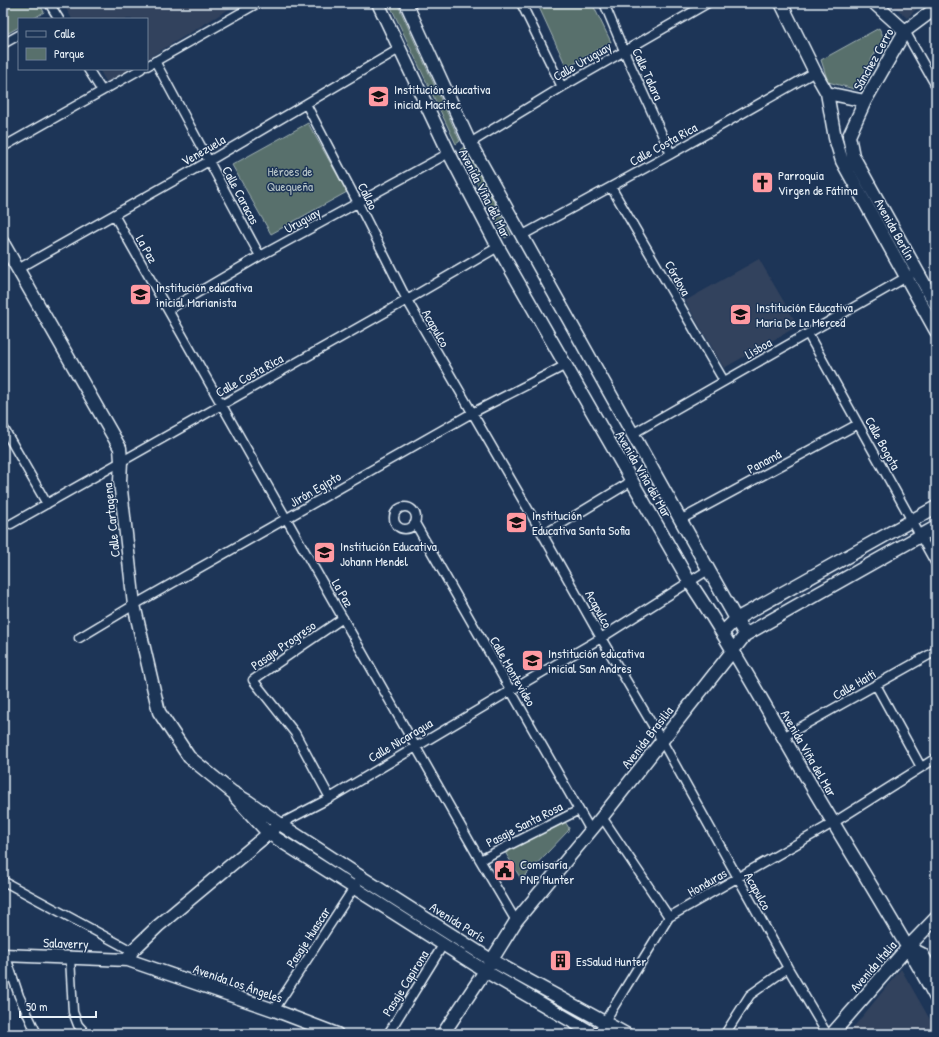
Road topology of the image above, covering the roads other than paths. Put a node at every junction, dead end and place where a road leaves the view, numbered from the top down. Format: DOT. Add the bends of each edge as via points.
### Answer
graph roads {
  1 [pos="49,3"];
  2 [pos="258,3"];
  3 [pos="378,3"];
  4 [pos="406,3"];
  5 [pos="522,3"];
  6 [pos="604,3"];
  7 [pos="708,3"];
  8 [pos="781,3"];
  9 [pos="874,3"];
  10 [pos="936,8"];
  11 [pos="57,17"];
  12 [pos="905,31"];
  13 [pos="18,36"];
  14 [pos="3,44"];
  15 [pos="399,49"];
  16 [pos="624,51"];
  17 [pos="155,61"];
  18 [pos="148,65"];
  19 [pos="89,70"];
  20 [pos="139,70"];
  21 [pos="815,72"];
  22 [pos="562,86"];
  23 [pos="936,86"];
  24 [pos="102,91"];
  25 [pos="827,93"];
  26 [pos="865,101"];
  27 [pos="306,104"];
  28 [pos="849,136"];
  29 [pos="835,138"];
  30 [pos="470,143"];
  31 [pos="3,147"];
  32 [pos="449,153"];
  33 [pos="671,154"];
  34 [pos="209,161"];
  35 [pos="611,187"];
  36 [pos="358,203"];
  37 [pos="114,215"];
  38 [pos="521,236"];
  39 [pos="3,243"];
  40 [pos="498,247"];
  41 [pos="260,256"];
  42 [pos="18,269"];
  43 [pos="917,271"];
  44 [pos="906,278"];
  45 [pos="406,300"];
  46 [pos="936,305"];
  47 [pos="168,310"];
  48 [pos="936,331"];
  49 [pos="808,334"];
  50 [pos="566,365"];
  51 [pos="724,381"];
  52 [pos="222,404"];
  53 [pos="472,413"];
  54 [pos="858,424"];
  55 [pos="3,427"];
  56 [pos="632,434"];
  57 [pos="121,461"];
  58 [pos="632,481"];
  59 [pos="47,504"];
  60 [pos="936,507"];
  61 [pos="287,519"];
  62 [pos="680,520"];
  63 [pos="912,520"];
  64 [pos="415,523"];
  65 [pos="11,524"];
  66 [pos="936,527"];
  67 [pos="543,535"];
  68 [pos="920,536"];
  69 [pos="936,564"];
  70 [pos="708,570"];
  71 [pos="689,581"];
  72 [pos="134,605"];
  73 [pos="343,618"];
  74 [pos="736,620"];
  75 [pos="722,633"];
  76 [pos="745,635"];
  77 [pos="79,638"];
  78 [pos="601,638"];
  79 [pos="732,651"];
  80 [pos="936,651"];
  81 [pos="876,685"];
  82 [pos="510,691"];
  83 [pos="783,738"];
  84 [pos="662,741"];
  85 [pos="416,747"];
  86 [pos="936,758"];
  87 [pos="921,767"];
  88 [pos="232,792"];
  89 [pos="330,798"];
  90 [pos="579,810"];
  91 [pos="602,817"];
  92 [pos="833,823"];
  93 [pos="280,824"];
  94 [pos="591,831"];
  95 [pos="268,833"];
  96 [pos="480,860"];
  97 [pos="361,877"];
  98 [pos="737,878"];
  99 [pos="3,881"];
  100 [pos="354,888"];
  101 [pos="669,917"];
  102 [pos="936,918"];
  103 [pos="516,921"];
  104 [pos="443,945"];
  105 [pos="908,948"];
  106 [pos="4,954"];
  107 [pos="130,955"];
  108 [pos="70,957"];
  109 [pos="491,960"];
  110 [pos="788,968"];
  111 [pos="485,971"];
  112 [pos="936,978"];
  113 [pos="936,998"];
  114 [pos="274,1010"];
  115 [pos="604,1022"];
  116 [pos="446,1032"];
  117 [pos="37,1034"];
  118 [pos="86,1034"];
  119 [pos="337,1034"];
  120 [pos="388,1034"];
  121 [pos="594,1034"];
  122 [pos="598,1034"];
  123 [pos="626,1034"];
  124 [pos="725,1034"];
  125 [pos="827,1034"];
  126 [pos="832,1034"];
  1 -- 11 [label="street"];
  2 -- 17 [label="street"];
  3 -- 15 [label="street, Avenida Viña del Mar"];
  4 -- 30 [label="street, Avenida Viña del Mar"];
  5 -- 22 [label="street"];
  6 -- 16 [label="street, Calle Talara"];
  7 -- 16 [label="street, Calle Uruguay"];
  8 -- 21 [label="street, Avenida Berlín"];
  9 -- 12 [label="street"];
  10 -- 12 [label="street, Sánchez Cerro"];
  12 -- 23 [label="street"];
  12 -- 26 [label="street, Sánchez Cerro"];
  13 -- 14 [label="street"];
  15 -- 27 [label="street, Venezuela"];
  15 -- 32 [label="street, Avenida Viña del Mar"];
  16 -- 22 [label="street, Calle Uruguay"];
  16 -- 33 [label="street, Calle Talara"];
  17 -- 18 [label="street"];
  17 -- 34 [label="street, Calle Caracas"];
  19 -- 24 [label="street"];
  20 -- 24 [label="street"];
  21 -- 25 [label="street, Avenida Berlín"];
  21 -- 33 [label="street, Calle Costa Rica"];
  22 -- 30 [label="street, Calle Uruguay"];
  24 -- 31 [label="street"];
  25 -- 26 [label="street"];
  25 -- 29 [label="street, Avenida Berlín"];
  26 -- 28 [label="street, Sánchez Cerro"];
  27 -- 34 [label="street, Venezuela"];
  27 -- 36 [label="street, Callao"];
  28 -- 29 [label="street"];
  28 -- 43 [label="street, Avenida Berlín" via="853,156"];
  29 -- 44 [label="street, Avenida Berlín" via="842,161"];
  30 -- 38 [label="street, Avenida Viña del Mar"];
  32 -- 36 [label="street, Uruguay"];
  32 -- 40 [label="street, Avenida Viña del Mar"];
  33 -- 35 [label="street, Calle Costa Rica"];
  34 -- 37 [label="street, Venezuela"];
  34 -- 41 [label="street, Calle Caracas"];
  35 -- 38 [label="street, Calle Costa Rica"];
  35 -- 51 [label="street, Córdova"];
  36 -- 41 [label="street, Uruguay"];
  36 -- 45 [label="street, Callao"];
  37 -- 42 [label="street, Venezuela"];
  37 -- 47 [label="street, La Paz"];
  38 -- 56 [label="street, Avenida Viña del Mar"];
  39 -- 42 [label="street, Calle Cartagena"];
  40 -- 45 [label="street, Calle Costa Rica"];
  40 -- 50 [label="street, Avenida Viña del Mar"];
  41 -- 47 [label="street, Uruguay"];
  42 -- 57 [label="street, Calle Cartagena" via="120,448"];
  43 -- 44 [label="street, Lisboa"];
  43 -- 46 [label="street, Avenida Berlín"];
  44 -- 48 [label="street, Avenida Berlín"];
  44 -- 49 [label="street, Lisboa"];
  45 -- 52 [label="street, Calle Costa Rica"];
  45 -- 53 [label="street, Acapulco"];
  47 -- 52 [label="street, La Paz"];
  49 -- 51 [label="street, Lisboa"];
  49 -- 54 [label="street, Calle Bogota"];
  50 -- 53 [label="street, Jirón Egipto"];
  50 -- 58 [label="street, Avenida Viña del Mar"];
  51 -- 56 [label="street, Lisboa"];
  52 -- 57 [label="street, Calle Costa Rica"];
  52 -- 61 [label="street, La Paz"];
  53 -- 61 [label="street, Jirón Egipto"];
  53 -- 67 [label="street, Acapulco"];
  54 -- 62 [label="street, Panamá"];
  54 -- 63 [label="street, Calle Bogota"];
  55 -- 59 [label="street"];
  56 -- 62 [label="street, Avenida Viña del Mar"];
  57 -- 59 [label="street, Calle Costa Rica"];
  57 -- 72 [label="street, Calle Cartagena" via="120,481"];
  58 -- 67 [label="street"];
  58 -- 71 [label="street, Avenida Viña del Mar"];
  59 -- 65 [label="street, Calle Costa Rica"];
  60 -- 63 [label="street"];
  61 -- 72 [label="street, Jirón Egipto"];
  61 -- 73 [label="street, La Paz"];
  62 -- 70 [label="street, Avenida Viña del Mar"];
  63 -- 68 [label="street, Calle Bogota"];
  63 -- 74 [label="street"];
  64 -- 82 [label="street, Calle Montevideo"];
  66 -- 68 [label="street, Avenida Brasilia"];
  67 -- 78 [label="street, Acapulco"];
  68 -- 69 [label="street, Calle Bogota"];
  68 -- 76 [label="street, Avenida Brasilia"];
  70 -- 71 [label="street, Calle Nicaragua"];
  70 -- 74 [label="street, Avenida Viña del Mar"];
  71 -- 75 [label="street, Avenida Viña del Mar"];
  71 -- 78 [label="street, Calle Nicaragua"];
  72 -- 77 [label="street, Jirón Egipto"];
  72 -- 88 [label="street, Calle Cartagena" via="159,712 189,757"];
  73 -- 85 [label="street, La Paz"];
  73 -- 89 [label="street, Pasaje Progreso" via="253,680 295,733"];
  74 -- 75 [label="street"];
  74 -- 76 [label="street, Avenida Viña del Mar"];
  75 -- 79 [label="street, Avenida Viña del Mar"];
  76 -- 79 [label="street, Avenida Brasilia"];
  78 -- 82 [label="street, Calle Nicaragua"];
  78 -- 84 [label="street, Acapulco"];
  79 -- 83 [label="street, Avenida Viña del Mar"];
  79 -- 84 [label="street, Avenida Brasilia"];
  80 -- 81 [label="street, Calle Haiti"];
  81 -- 83 [label="street, Calle Haiti"];
  81 -- 87 [label="street"];
  82 -- 85 [label="street, Calle Nicaragua"];
  82 -- 90 [label="street, Calle Montevideo"];
  83 -- 92 [label="street, Avenida Viña del Mar"];
  84 -- 91 [label="street, Avenida Brasilia"];
  84 -- 98 [label="street, Acapulco"];
  85 -- 89 [label="street, Calle Nicaragua"];
  85 -- 96 [label="street, La Paz"];
  86 -- 87 [label="street, Honduras"];
  87 -- 92 [label="street, Honduras"];
  88 -- 93 [label="street, Calle Cartagena"];
  88 -- 95 [label="street, Calle Cartagena"];
  89 -- 93 [label="street, Calle Nicaragua"];
  90 -- 94 [label="street, Calle Montevideo"];
  90 -- 96 [label="street, Pasaje Santa Rosa"];
  91 -- 94 [label="street, Avenida Brasilia"];
  91 -- 101 [label="street"];
  92 -- 98 [label="street, Honduras"];
  92 -- 105 [label="street, Avenida Viña del Mar"];
  93 -- 95 [label="street, Calle Nicaragua"];
  93 -- 97 [label="street, Avenida París"];
  94 -- 103 [label="street, Avenida Brasilia"];
  95 -- 100 [label="street, Avenida París"];
  95 -- 107 [label="street, Calle Nicaragua" via="158,926"];
  96 -- 103 [label="street, La Paz"];
  97 -- 100 [label="street, Pasaje Huascar"];
  97 -- 109 [label="street, Avenida París"];
  98 -- 101 [label="street, Honduras"];
  98 -- 110 [label="street, Acapulco"];
  99 -- 107 [label="street, Avenida Los Ángeles"];
  100 -- 104 [label="street, Avenida París"];
  100 -- 114 [label="street, Pasaje Huascar"];
  101 -- 115 [label="street, Honduras"];
  102 -- 105 [label="street, Avenida Italia"];
  103 -- 109 [label="street, Avenida Brasilia"];
  104 -- 111 [label="street, Avenida París"];
  104 -- 120 [label="street, Pasaje Capirona"];
  105 -- 112 [label="street, Avenida Viña del Mar" via="922,954"];
  105 -- 113 [label="street, Avenida Viña del Mar"];
  105 -- 126 [label="street, Avenida Italia"];
  106 -- 108 [label="street, Salaverry"];
  106 -- 117 [label="street" via="19,996"];
  107 -- 108 [label="street, Salaverry"];
  107 -- 114 [label="street, Avenida Los Ángeles"];
  108 -- 118 [label="street" via="73,1012 78,1025"];
  109 -- 111 [label="street, Avenida Brasilia"];
  109 -- 115 [label="street, Avenida París"];
  110 -- 124 [label="street" via="750,995"];
  110 -- 125 [label="street, Acapulco"];
  111 -- 116 [label="street, Avenida Brasilia"];
  111 -- 121 [label="street, Avenida París"];
  114 -- 119 [label="street, Avenida Los Ángeles"];
  115 -- 122 [label="street, Honduras"];
  115 -- 123 [label="street, Avenida París"];
}
